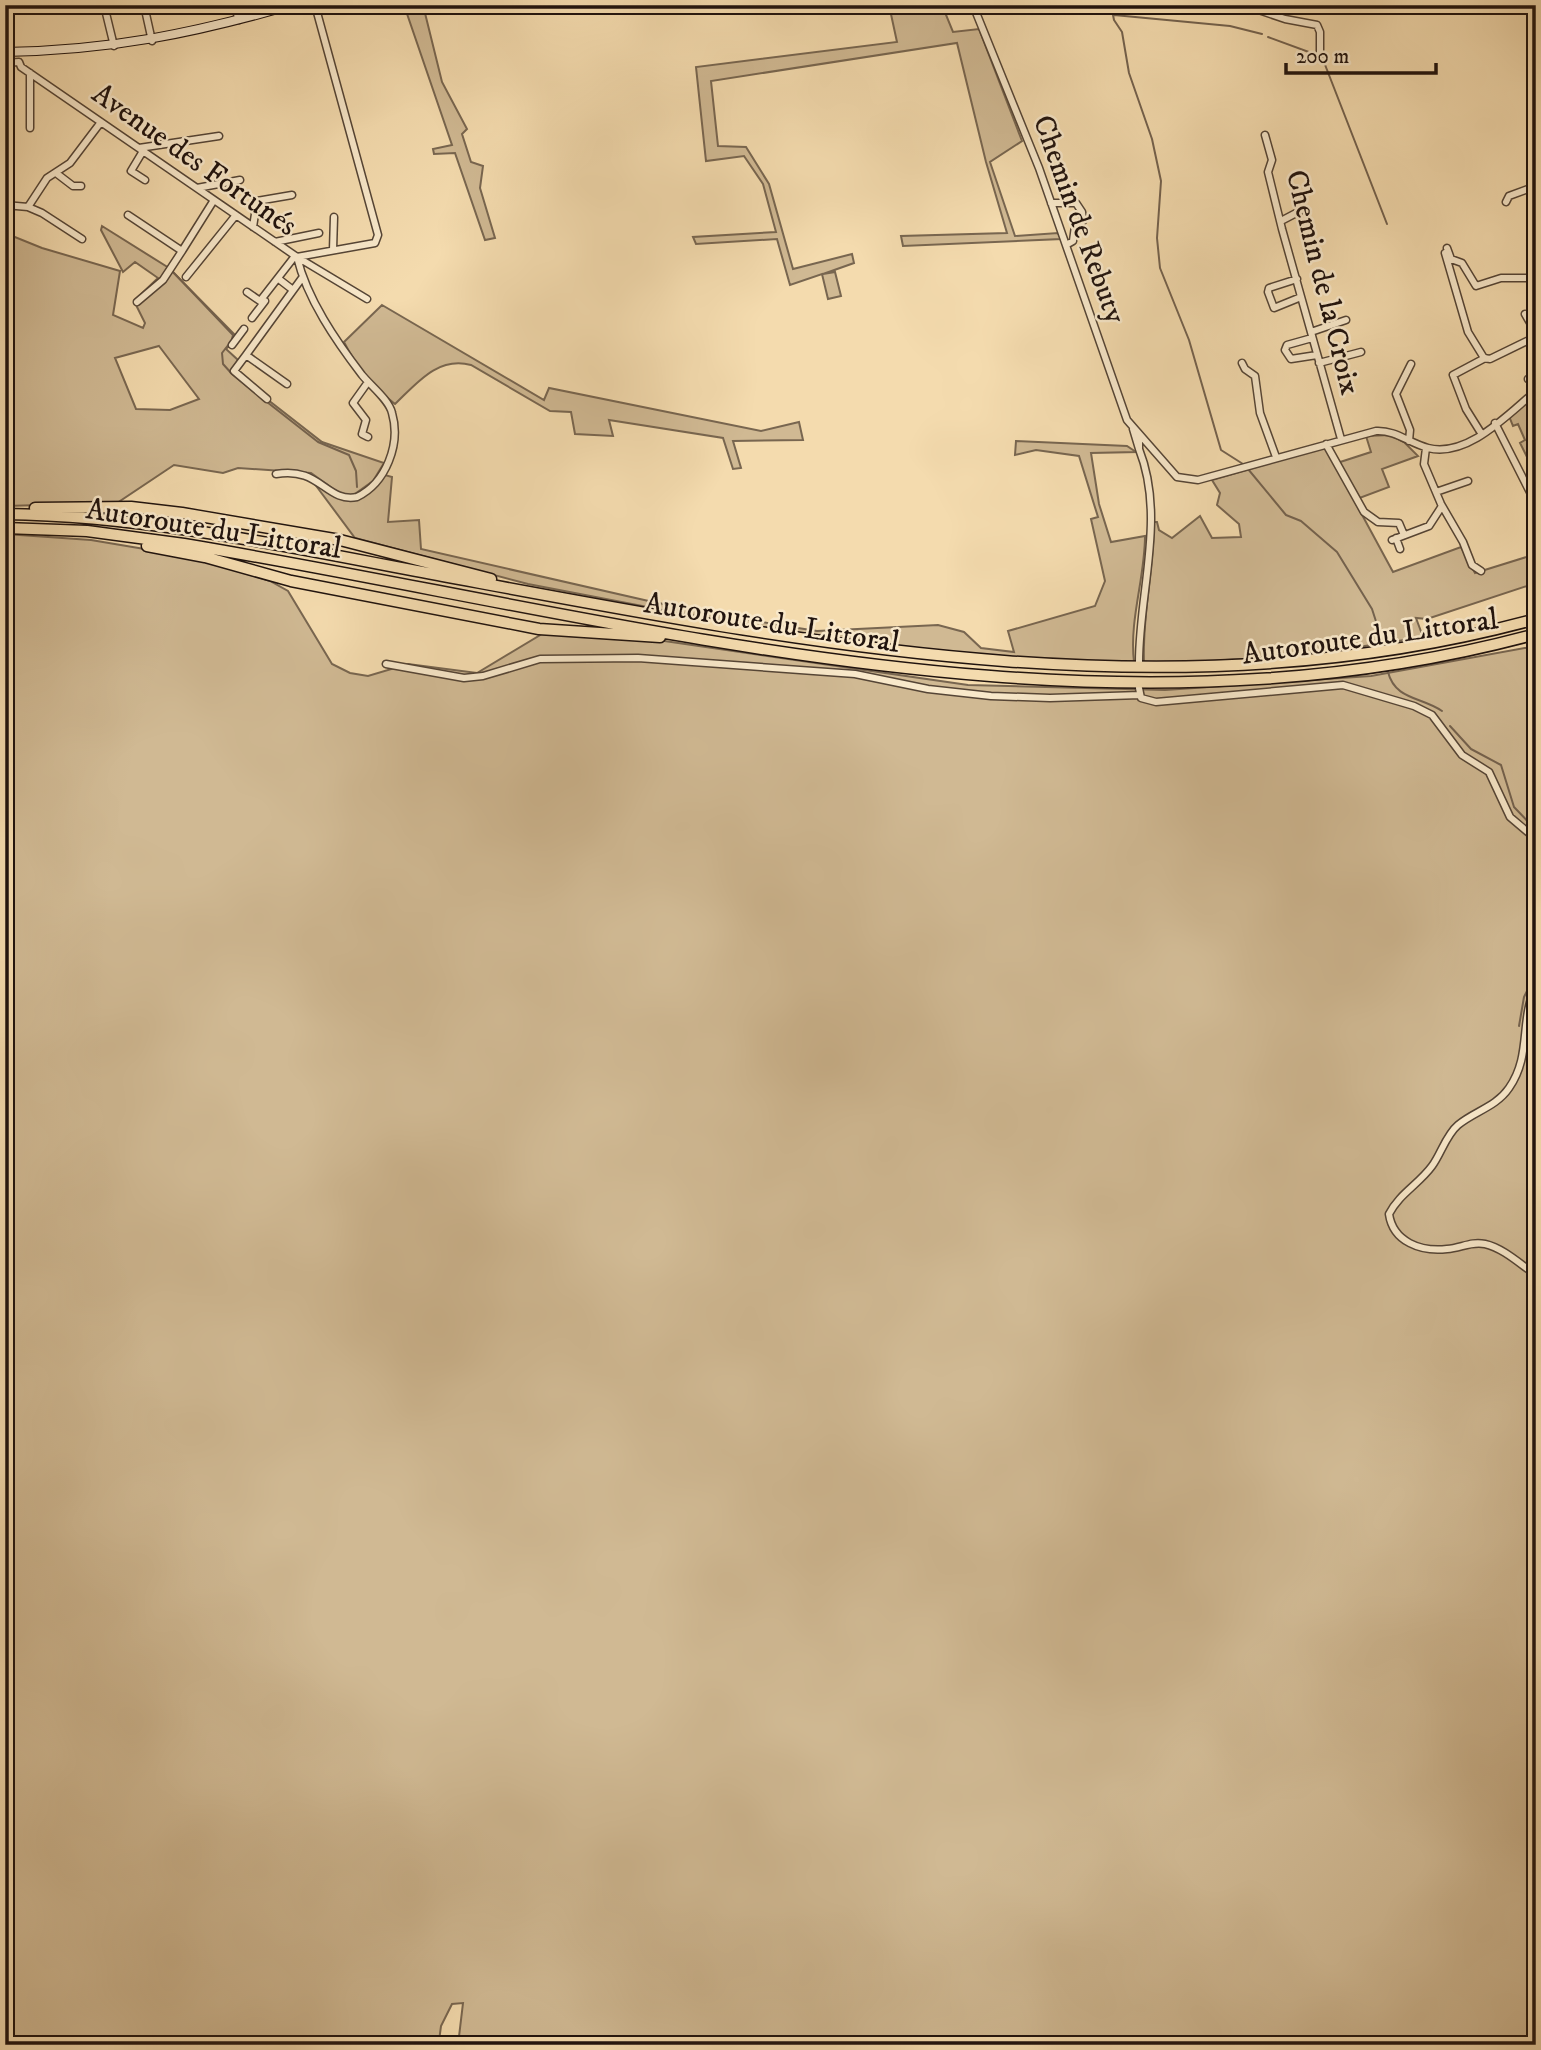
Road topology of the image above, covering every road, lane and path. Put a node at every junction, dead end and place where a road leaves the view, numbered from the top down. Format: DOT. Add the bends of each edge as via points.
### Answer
graph roads {
  1 [pos="104,5"];
  2 [pos="144,5"];
  3 [pos="234,5"];
  4 [pos="291,5"];
  5 [pos="314,5"];
  6 [pos="974,5"];
  7 [pos="1244,5"];
  8 [pos="239,20"];
  9 [pos="152,41"];
  10 [pos="114,46"];
  11 [pos="5,52"];
  12 [pos="1320,55"];
  13 [pos="5,63"];
  14 [pos="30,73"];
  15 [pos="101,122"];
  16 [pos="30,128"];
  17 [pos="1265,135"];
  18 [pos="219,136"];
  19 [pos="141,150"];
  20 [pos="56,173"];
  21 [pos="145,180"];
  22 [pos="240,180"];
  23 [pos="81,186"];
  24 [pos="1536,186"];
  25 [pos="197,188"];
  26 [pos="292,195"];
  27 [pos="1297,197"];
  28 [pos="214,200"];
  29 [pos="1506,202"];
  30 [pos="1051,203"];
  31 [pos="7,206"];
  32 [pos="28,207"];
  33 [pos="128,215"];
  34 [pos="236,215"];
  35 [pos="334,217"];
  36 [pos="1281,221"];
  37 [pos="253,227"];
  38 [pos="5,232"];
  39 [pos="319,233"];
  40 [pos="82,239"];
  41 [pos="275,242"];
  42 [pos="1066,245"];
  43 [pos="333,250"];
  44 [pos="182,251"];
  45 [pos="296,256"];
  46 [pos="285,273"];
  47 [pos="186,278"];
  48 [pos="302,278"];
  49 [pos="1536,278"];
  50 [pos="1297,279"];
  51 [pos="280,280"];
  52 [pos="274,289"];
  53 [pos="293,290"];
  54 [pos="247,292"];
  55 [pos="1301,297"];
  56 [pos="367,299"];
  57 [pos="264,301"];
  58 [pos="137,302"];
  59 [pos="258,309"];
  60 [pos="1525,314"];
  61 [pos="252,318"];
  62 [pos="272,319"];
  63 [pos="1346,320"];
  64 [pos="244,329"];
  65 [pos="1311,335"];
  66 [pos="238,337"];
  67 [pos="1536,338"];
  68 [pos="232,345"];
  69 [pos="251,347"];
  70 [pos="1360,352"];
  71 [pos="246,355"];
  72 [pos="1317,355"];
  73 [pos="1485,358"];
  74 [pos="1242,363"];
  75 [pos="1319,363"];
  76 [pos="1411,364"];
  77 [pos="368,382"];
  78 [pos="288,384"];
  79 [pos="1536,391"];
  80 [pos="267,398"];
  81 [pos="1495,423"];
  82 [pos="1133,429"];
  83 [pos="1481,433"];
  84 [pos="1139,435"];
  85 [pos="368,437"];
  86 [pos="1341,439"];
  87 [pos="1409,440"];
  88 [pos="1326,444"];
  89 [pos="1426,447"];
  90 [pos="1139,449"];
  91 [pos="1276,457"];
  92 [pos="276,474"];
  93 [pos="1468,481"];
  94 [pos="1436,492"];
  95 [pos="1536,504"];
  96 [pos="1441,506"];
  97 [pos="5,512"];
  98 [pos="5,528"];
  99 [pos="37,528"];
  100 [pos="1397,538"];
  101 [pos="1400,549"];
  102 [pos="1480,571"];
  103 [pos="654,615"];
  104 [pos="1536,619"];
  105 [pos="1536,634"];
  106 [pos="818,657"];
  107 [pos="1139,662"];
  108 [pos="386,664"];
  109 [pos="1536,839"];
  110 [pos="1536,986"];
  111 [pos="1536,1275"];
  1 -- 10 [label="street"];
  2 -- 9 [label="street"];
  3 -- 8 [label="street"];
  4 -- 8 [label="main road"];
  5 -- 43 [label="street, Avenue des Fortunés" via="378,236 375,243"];
  6 -- 30 [label="street, Chemin de Rebuty"];
  7 -- 12 [label="street" via="1317,25"];
  8 -- 9 [label="main road"];
  9 -- 10 [label="main road"];
  10 -- 11 [label="main road"];
  13 -- 14 [label="street, Avenue des Fortunés" via="19,62"];
  14 -- 15 [label="street, Avenue des Fortunés"];
  14 -- 16 [label="street"];
  15 -- 19 [label="street, Avenue des Fortunés"];
  15 -- 20 [label="street" via="70,163"];
  17 -- 36 [label="street, Chemin de la Croix" via="1272,160 1268,172"];
  18 -- 19 [label="street"];
  19 -- 21 [label="street" via="131,171"];
  19 -- 25 [label="street, Avenue des Fortunés"];
  20 -- 23 [label="street" via="73,186"];
  20 -- 32 [label="street" via="47,178"];
  22 -- 25 [label="street"];
  24 -- 29 [label="street" via="1509,196"];
  25 -- 28 [label="street, Avenue des Fortunés"];
  26 -- 37 [label="street" via="257,201"];
  27 -- 36 [label="street" via="1300,211"];
  28 -- 34 [label="street, Avenue des Fortunés"];
  28 -- 44 [label="street"];
  30 -- 42 [label="street, Chemin de Rebuty"];
  30 -- 42 [label="street" via="1076,203 1082,212 1083,221 1075,226 1073,241"];
  31 -- 32 [label="street"];
  31 -- 38 [label="street"];
  32 -- 40 [label="street"];
  33 -- 44 [label="street"];
  34 -- 37 [label="street, Avenue des Fortunés"];
  34 -- 47 [label="street"];
  35 -- 43 [label="street"];
  36 -- 50 [label="street, Chemin de la Croix"];
  37 -- 41 [label="street, Avenue des Fortunés"];
  39 -- 41 [label="street"];
  41 -- 45 [label="street, Avenue des Fortunés"];
  42 -- 82 [label="street, Chemin de Rebuty"];
  43 -- 45 [label="street, Avenue des Fortunés"];
  44 -- 58 [label="street" via="163,280"];
  45 -- 48 [label="street"];
  45 -- 54 [label="street" via="260,301"];
  45 -- 56 [label="street"];
  46 -- 51 [label="street"];
  48 -- 53 [label="street"];
  48 -- 77 [label="street"];
  49 -- 73 [label="street" via="1501,278 1479,287 1446,250 1468,332"];
  50 -- 55 [label="street, Chemin de la Croix"];
  50 -- 55 [label="street" via="1268,292 1274,308"];
  51 -- 52 [label="street"];
  51 -- 53 [label="street"];
  53 -- 62 [label="street"];
  55 -- 65 [label="street, Chemin de la Croix"];
  57 -- 59 [label="street"];
  59 -- 61 [label="street"];
  59 -- 62 [label="street"];
  60 -- 67 [label="street"];
  62 -- 69 [label="street"];
  63 -- 65 [label="street"];
  64 -- 66 [label="street"];
  65 -- 72 [label="street, Chemin de la Croix"];
  65 -- 72 [label="street" via="1285,350 1292,360"];
  66 -- 68 [label="street"];
  66 -- 69 [label="street"];
  67 -- 73 [label="street"];
  69 -- 71 [label="street"];
  70 -- 75 [label="street"];
  71 -- 78 [label="street"];
  71 -- 80 [label="street" via="234,371"];
  72 -- 75 [label="street, Chemin de la Croix"];
  73 -- 83 [label="street" via="1453,377"];
  74 -- 91 [label="street" via="1255,376"];
  75 -- 86 [label="street, Chemin de la Croix"];
  76 -- 87 [label="street" via="1396,394 1410,430"];
  77 -- 85 [label="street" via="353,402 366,421 362,434"];
  77 -- 92 [label="street" via="392,410 394,432 389,461 373,486 361,496 348,498 312,476"];
  79 -- 81 [label="street"];
  81 -- 83 [label="street"];
  81 -- 95 [label="street"];
  82 -- 84 [label="street"];
  82 -- 90 [label="street, Chemin de Rebuty"];
  83 -- 89 [label="street" via="1452,448"];
  84 -- 90 [label="street, Chemin de Rebuty"];
  84 -- 91 [label="street" via="1172,473 1186,480"];
  86 -- 87 [label="street" via="1381,430"];
  86 -- 88 [label="street"];
  87 -- 89 [label="street"];
  88 -- 91 [label="street"];
  88 -- 100 [label="street" via="1364,512 1378,522 1399,523"];
  89 -- 94 [label="street" via="1424,464"];
  90 -- 107 [label="street, Chemin de Rebuty" via="1151,535"];
  93 -- 94 [label="street"];
  94 -- 96 [label="street"];
  96 -- 100 [label="street" via="1430,525"];
  96 -- 102 [label="street" via="1472,565"];
  97 -- 103 [label="highway, Autoroute du Littoral" via="185,529"];
  97 -- 103 [label="highway" via="117,507 182,513 340,540"];
  98 -- 99 [label="highway, Autoroute du Littoral"];
  99 -- 106 [label="highway, Autoroute du Littoral" via="224,551"];
  99 -- 106 [label="highway" via="183,552 291,581 539,629 637,634"];
  100 -- 101 [label="street"];
  103 -- 104 [label="highway, Autoroute du Littoral" via="891,652 1137,668 1231,667 1335,657 1423,644"];
  105 -- 106 [label="highway, Autoroute du Littoral" via="1377,666 1233,681 1042,679"];
  108 -- 109 [label="street" via="473,678 540,659 626,657 855,674 991,696 1051,698 1140,692 1156,702 1353,687 1424,710 1462,755 1489,772 1506,811"];
  110 -- 111 [label="street" via="1525,1011 1522,1062 1508,1090 1456,1126 1430,1168 1390,1214 1396,1234 1405,1242 1432,1249 1488,1245"];
}
